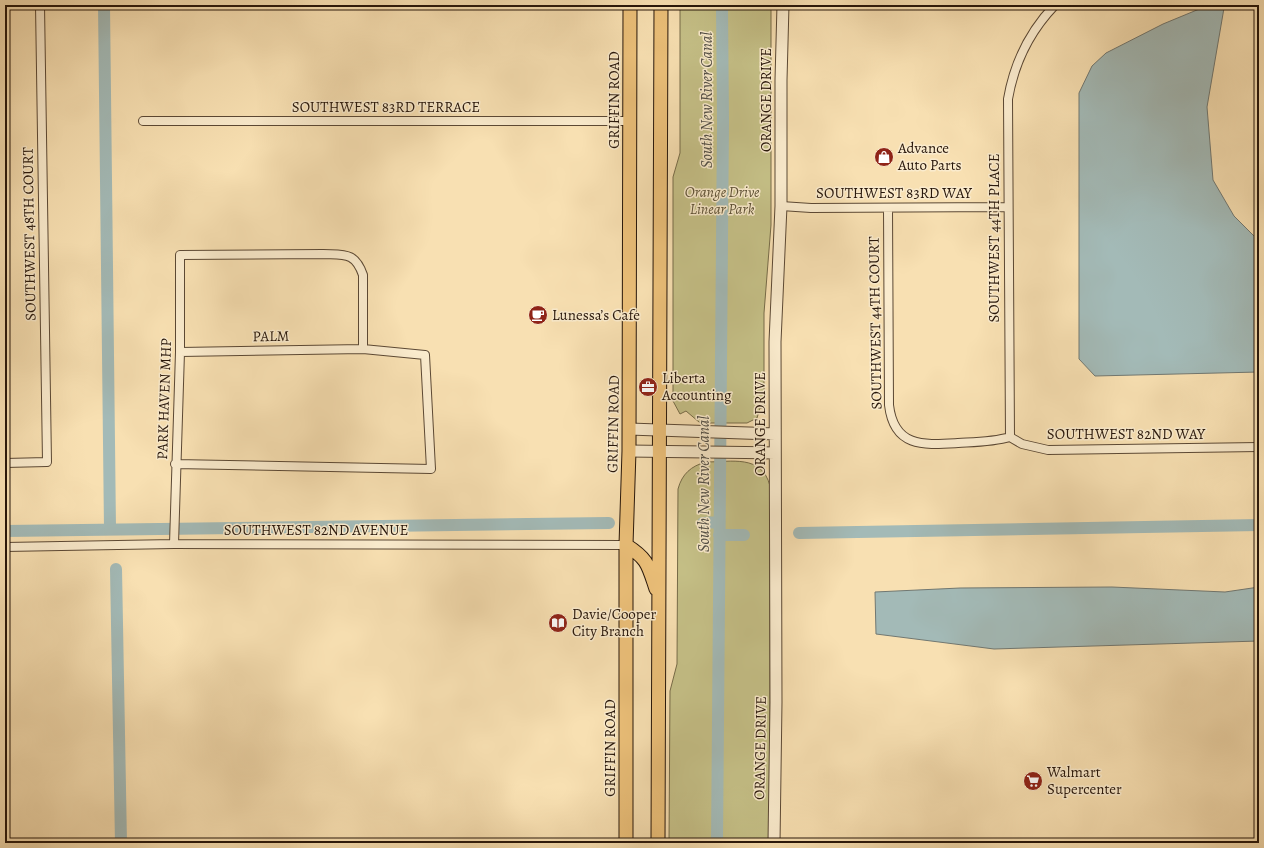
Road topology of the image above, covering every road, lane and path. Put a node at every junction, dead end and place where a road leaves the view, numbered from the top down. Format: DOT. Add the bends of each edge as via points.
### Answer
graph roads {
  1 [pos="40,5"];
  2 [pos="630,5"];
  3 [pos="661,5"];
  4 [pos="783,5"];
  5 [pos="1055,5"];
  6 [pos="143,120"];
  7 [pos="630,121"];
  8 [pos="781,206"];
  9 [pos="1008,206"];
  10 [pos="888,208"];
  11 [pos="363,349"];
  12 [pos="180,352"];
  13 [pos="629,429"];
  14 [pos="660,430"];
  15 [pos="775,434"];
  16 [pos="1010,437"];
  17 [pos="1259,447"];
  18 [pos="629,451"];
  19 [pos="659,452"];
  20 [pos="775,453"];
  21 [pos="5,463"];
  22 [pos="175,464"];
  23 [pos="174,543"];
  24 [pos="626,545"];
  25 [pos="5,547"];
  26 [pos="660,600"];
  27 [pos="626,843"];
  28 [pos="658,843"];
  29 [pos="774,843"];
  1 -- 21 [label="street, SOUTHWEST 48TH COURT" via="48,462"];
  2 -- 7 [label="main road, GRIFFIN ROAD"];
  3 -- 14 [label="main road"];
  4 -- 8 [label="street, ORANGE DRIVE"];
  5 -- 9 [label="street, SOUTHWEST 44TH PLACE" via="1045,15 1028,42 1014,74 1008,99"];
  6 -- 7 [label="street, SOUTHWEST 83RD TERRACE"];
  7 -- 13 [label="main road, GRIFFIN ROAD"];
  8 -- 10 [label="street, SOUTHWEST 83RD WAY"];
  8 -- 15 [label="street, ORANGE DRIVE" via="775,342"];
  9 -- 10 [label="street, SOUTHWEST 83RD WAY"];
  9 -- 16 [label="street, SOUTHWEST 44TH PLACE"];
  10 -- 16 [label="street, SOUTHWEST 44TH COURT" via="889,406 895,427 902,435 918,444 929,445 996,441"];
  11 -- 12 [label="street, PALM"];
  11 -- 12 [label="street, PARK HAVEN MHP" via="363,275 353,257 323,254 180,256"];
  11 -- 22 [label="street, PALM" via="426,355 431,469"];
  12 -- 22 [label="street, PARK HAVEN MHP"];
  13 -- 14 [label="street"];
  13 -- 18 [label="main road, GRIFFIN ROAD"];
  14 -- 15 [label="street"];
  14 -- 19 [label="main road"];
  15 -- 20 [label="street, ORANGE DRIVE"];
  16 -- 17 [label="street, SOUTHWEST 82ND WAY" via="1022,444 1048,450"];
  18 -- 19 [label="street"];
  18 -- 24 [label="main road, GRIFFIN ROAD"];
  19 -- 20 [label="street"];
  19 -- 26 [label="main road"];
  20 -- 29 [label="street, ORANGE DRIVE"];
  22 -- 23 [label="street, PARK HAVEN MHP"];
  23 -- 24 [label="street, SOUTHWEST 82ND AVENUE"];
  23 -- 25 [label="street, SOUTHWEST 82ND AVENUE"];
  24 -- 26 [label="main road" via="642,555"];
  24 -- 27 [label="main road, GRIFFIN ROAD"];
  26 -- 28 [label="main road"];
}
